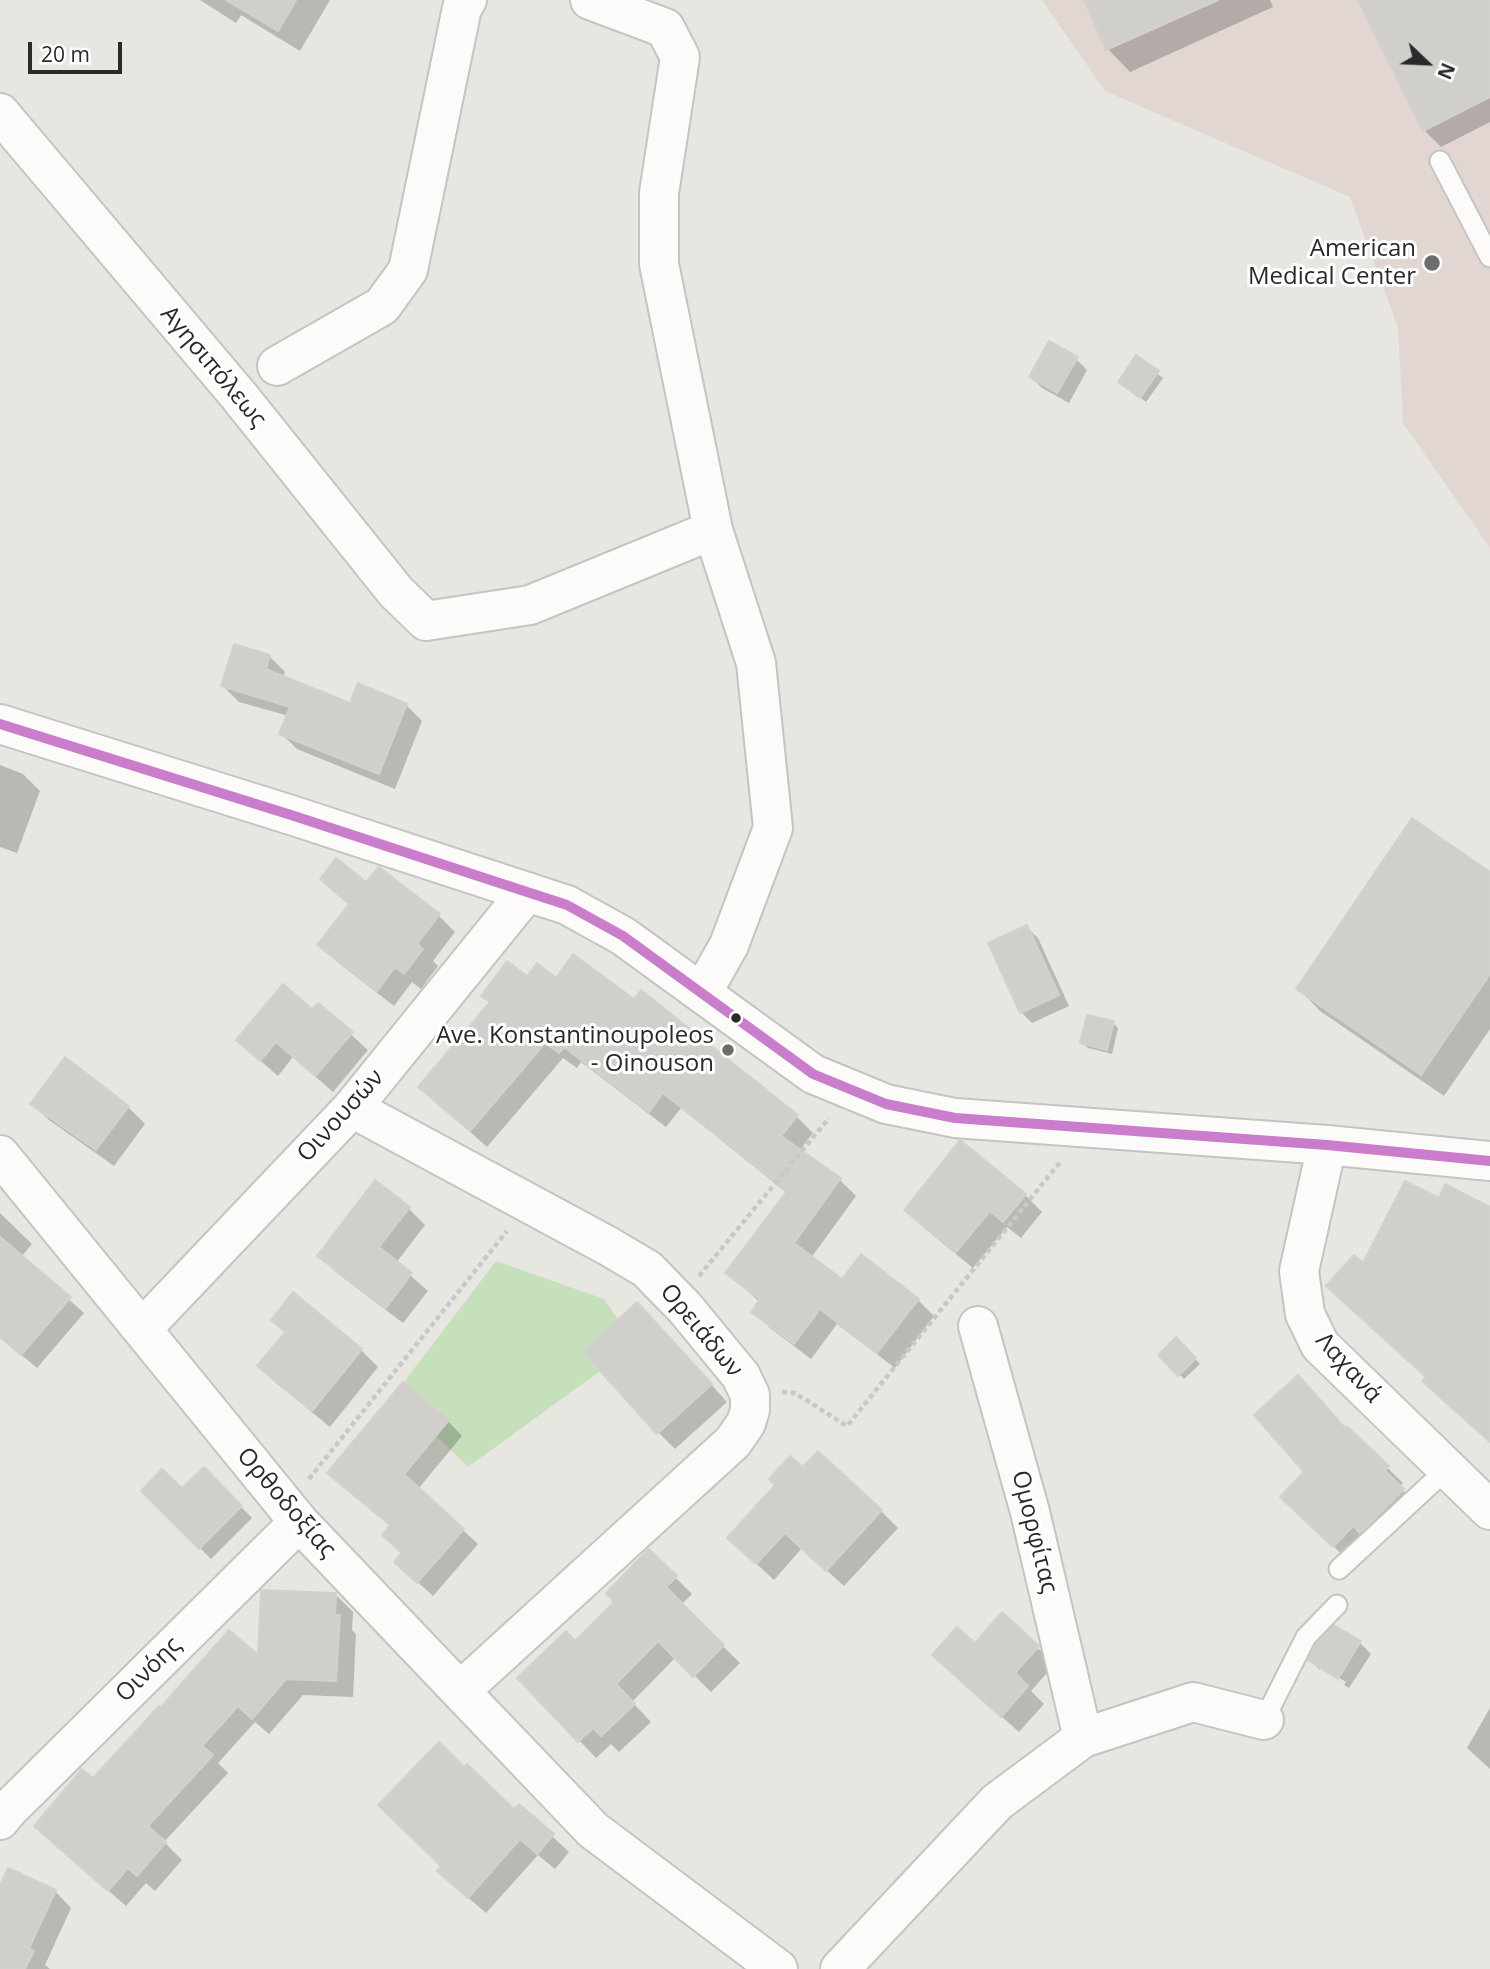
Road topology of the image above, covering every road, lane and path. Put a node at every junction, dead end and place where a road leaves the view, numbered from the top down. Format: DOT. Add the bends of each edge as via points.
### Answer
graph roads {
  1 [pos="467,0"];
  2 [pos="590,0"];
  3 [pos="0,113"];
  4 [pos="1440,161"];
  5 [pos="1490,257"];
  6 [pos="277,366"];
  7 [pos="713,530"];
  8 [pos="0,724"];
  9 [pos="527,892"];
  10 [pos="702,993"];
  11 [pos="852,1090"];
  12 [pos="352,1108"];
  13 [pos="1088,1128"];
  14 [pos="1327,1145"];
  15 [pos="0,1156"];
  16 [pos="1490,1161"];
  17 [pos="529,1203"];
  18 [pos="679,1301"];
  19 [pos="978,1326"];
  20 [pos="142,1329"];
  21 [pos="747,1390"];
  22 [pos="1447,1469"];
  23 [pos="1490,1510"];
  24 [pos="293,1514"];
  25 [pos="1339,1569"];
  26 [pos="1337,1605"];
  27 [pos="460,1691"];
  28 [pos="1264,1720"];
  29 [pos="1083,1738"];
  30 [pos="0,1820"];
  31 [pos="778,1969"];
  32 [pos="840,1969"];
  1 -- 6 [label="street" via="408,270 382,306"];
  2 -- 7 [label="street" via="665,28 680,57 659,193 659,264"];
  3 -- 7 [label="street, Αγησιπόλεως" via="239,396 396,592 426,621 530,605"];
  4 -- 5 [label="lane"];
  7 -- 10 [label="street" via="756,663 773,828 729,945"];
  8 -- 9 [label="street"];
  9 -- 10 [label="street" via="568,905 623,936"];
  9 -- 12 [label="street, Οινουσών"];
  10 -- 11 [label="street" via="813,1074"];
  11 -- 13 [label="street" via="886,1104 955,1118"];
  11 -- 18 [label="path"];
  12 -- 17 [label="street, Ορειάδων"];
  12 -- 20 [label="street, Οινουσών"];
  13 -- 14 [label="street"];
  13 -- 21 [label="path" via="847,1426 795,1393"];
  14 -- 16 [label="street"];
  14 -- 22 [label="street, Λαχανά" via="1299,1271 1305,1314 1320,1345"];
  15 -- 20 [label="street, Ορθοδοξίας"];
  17 -- 18 [label="street, Ορειάδων" via="647,1269"];
  17 -- 24 [label="path"];
  18 -- 21 [label="street, Ορειάδων" via="741,1376"];
  19 -- 29 [label="street, Ομορφίτας" via="1030,1511"];
  20 -- 24 [label="street, Ορθοδοξίας"];
  21 -- 27 [label="street, Ορειάδων" via="750,1410 733,1441"];
  22 -- 23 [label="street, Λαχανά"];
  22 -- 25 [label="lane"];
  24 -- 27 [label="street, Ορθοδοξίας"];
  24 -- 30 [label="street, Οινόης"];
  26 -- 28 [label="lane" via="1306,1637"];
  27 -- 31 [label="street, Ορθοδοξίας" via="593,1830"];
  28 -- 29 [label="street" via="1193,1702"];
  29 -- 32 [label="street" via="997,1802"];
}
